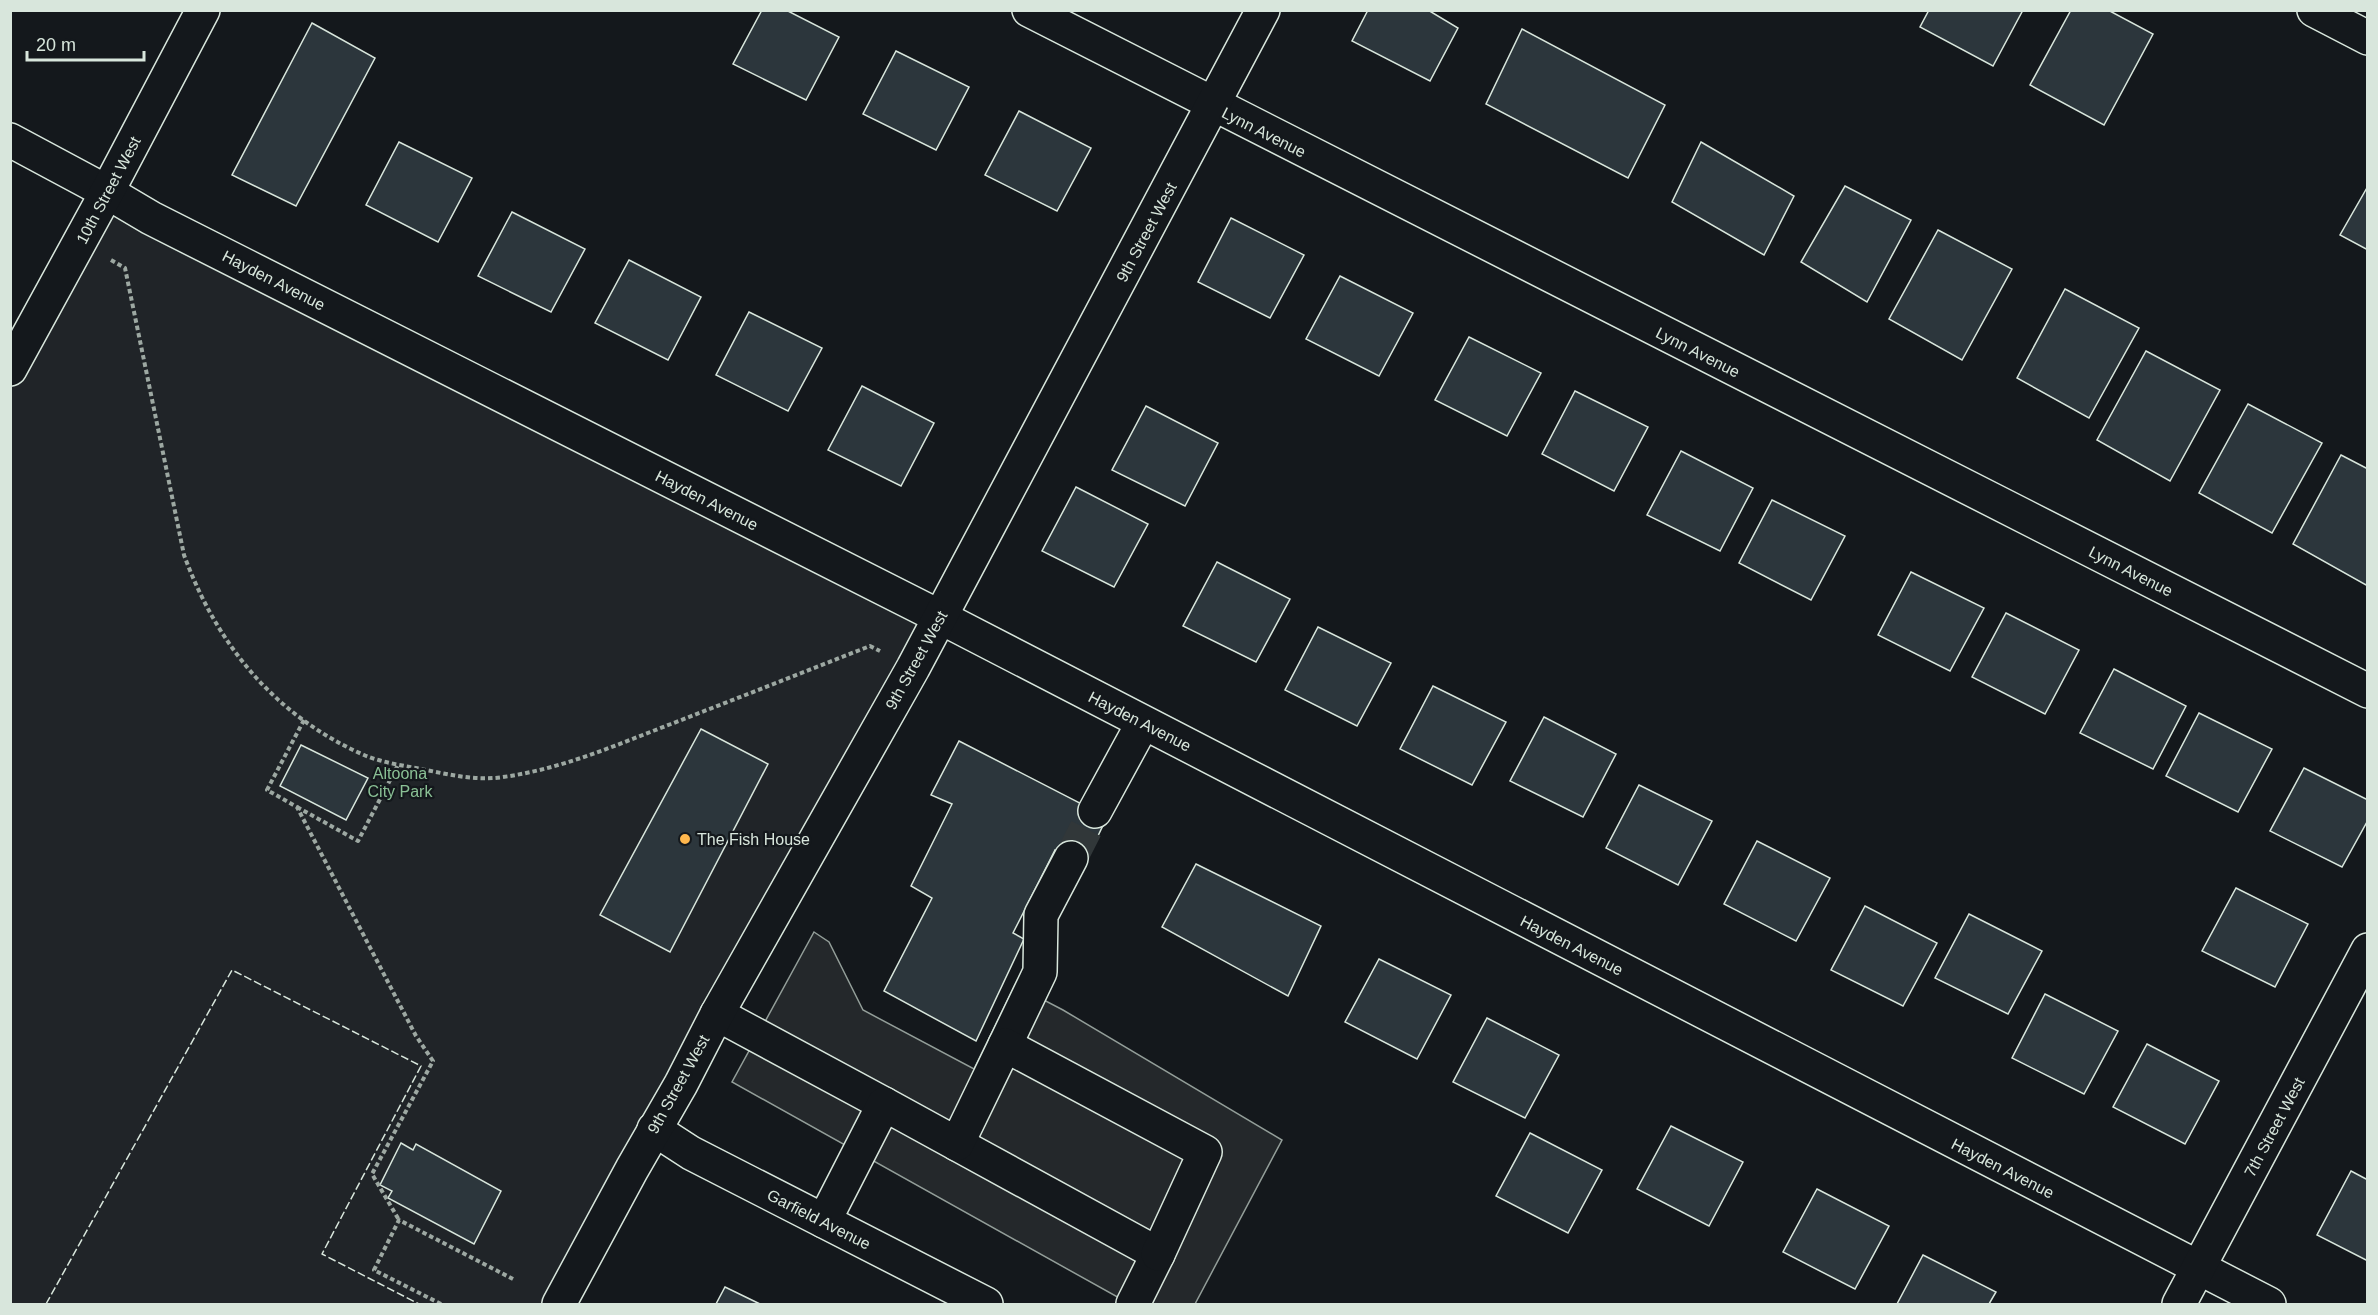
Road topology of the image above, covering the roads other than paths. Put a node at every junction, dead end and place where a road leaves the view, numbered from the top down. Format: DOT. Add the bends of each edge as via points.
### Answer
graph roads {
  1 [pos="203,10"];
  2 [pos="1029,10"];
  3 [pos="1263,10"];
  4 [pos="2314,10"];
  5 [pos="2367,38"];
  6 [pos="1214,106"];
  7 [pos="10,140"];
  8 [pos="107,192"];
  9 [pos="10,369"];
  10 [pos="940,617"];
  11 [pos="2367,691"];
  12 [pos="1143,723"];
  13 [pos="1095,811"];
  14 [pos="1071,858"];
  15 [pos="2367,950"];
  16 [pos="717,1014"];
  17 [pos="1005,1045"];
  18 [pos="884,1104"];
  19 [pos="654,1129"];
  20 [pos="957,1144"];
  21 [pos="824,1221"];
  22 [pos="1158,1254"];
  23 [pos="2199,1269"];
  24 [pos="559,1305"];
  25 [pos="986,1305"];
  26 [pos="1133,1305"];
  27 [pos="2180,1305"];
  28 [pos="2269,1305"];
  1 -- 8 [label="street, 10th Street West"];
  2 -- 6 [label="street, Lynn Avenue"];
  3 -- 6 [label="street, 9th Street West"];
  4 -- 5 [label="street"];
  6 -- 10 [label="street, 9th Street West"];
  6 -- 11 [label="street, Lynn Avenue"];
  7 -- 8 [label="street, Hayden Avenue"];
  8 -- 9 [label="street, 10th Street West"];
  8 -- 10 [label="street, Hayden Avenue" via="151,218"];
  10 -- 12 [label="street, Hayden Avenue"];
  10 -- 16 [label="street, 9th Street West"];
  12 -- 13 [label="street"];
  12 -- 23 [label="street, Hayden Avenue"];
  14 -- 17 [label="street" via="1041,915 1040,972"];
  15 -- 23 [label="street, 7th Street West"];
  16 -- 18 [label="street"];
  16 -- 19 [label="street, 9th Street West"];
  17 -- 20 [label="street"];
  17 -- 22 [label="street" via="1205,1152"];
  18 -- 20 [label="street"];
  18 -- 21 [label="street"];
  19 -- 21 [label="street, Garfield Avenue" via="691,1153"];
  19 -- 24 [label="street, 9th Street West"];
  20 -- 22 [label="street"];
  21 -- 25 [label="street, Garfield Avenue"];
  22 -- 26 [label="street"];
  23 -- 27 [label="street, 7th Street West"];
  23 -- 28 [label="street, Hayden Avenue"];
}
